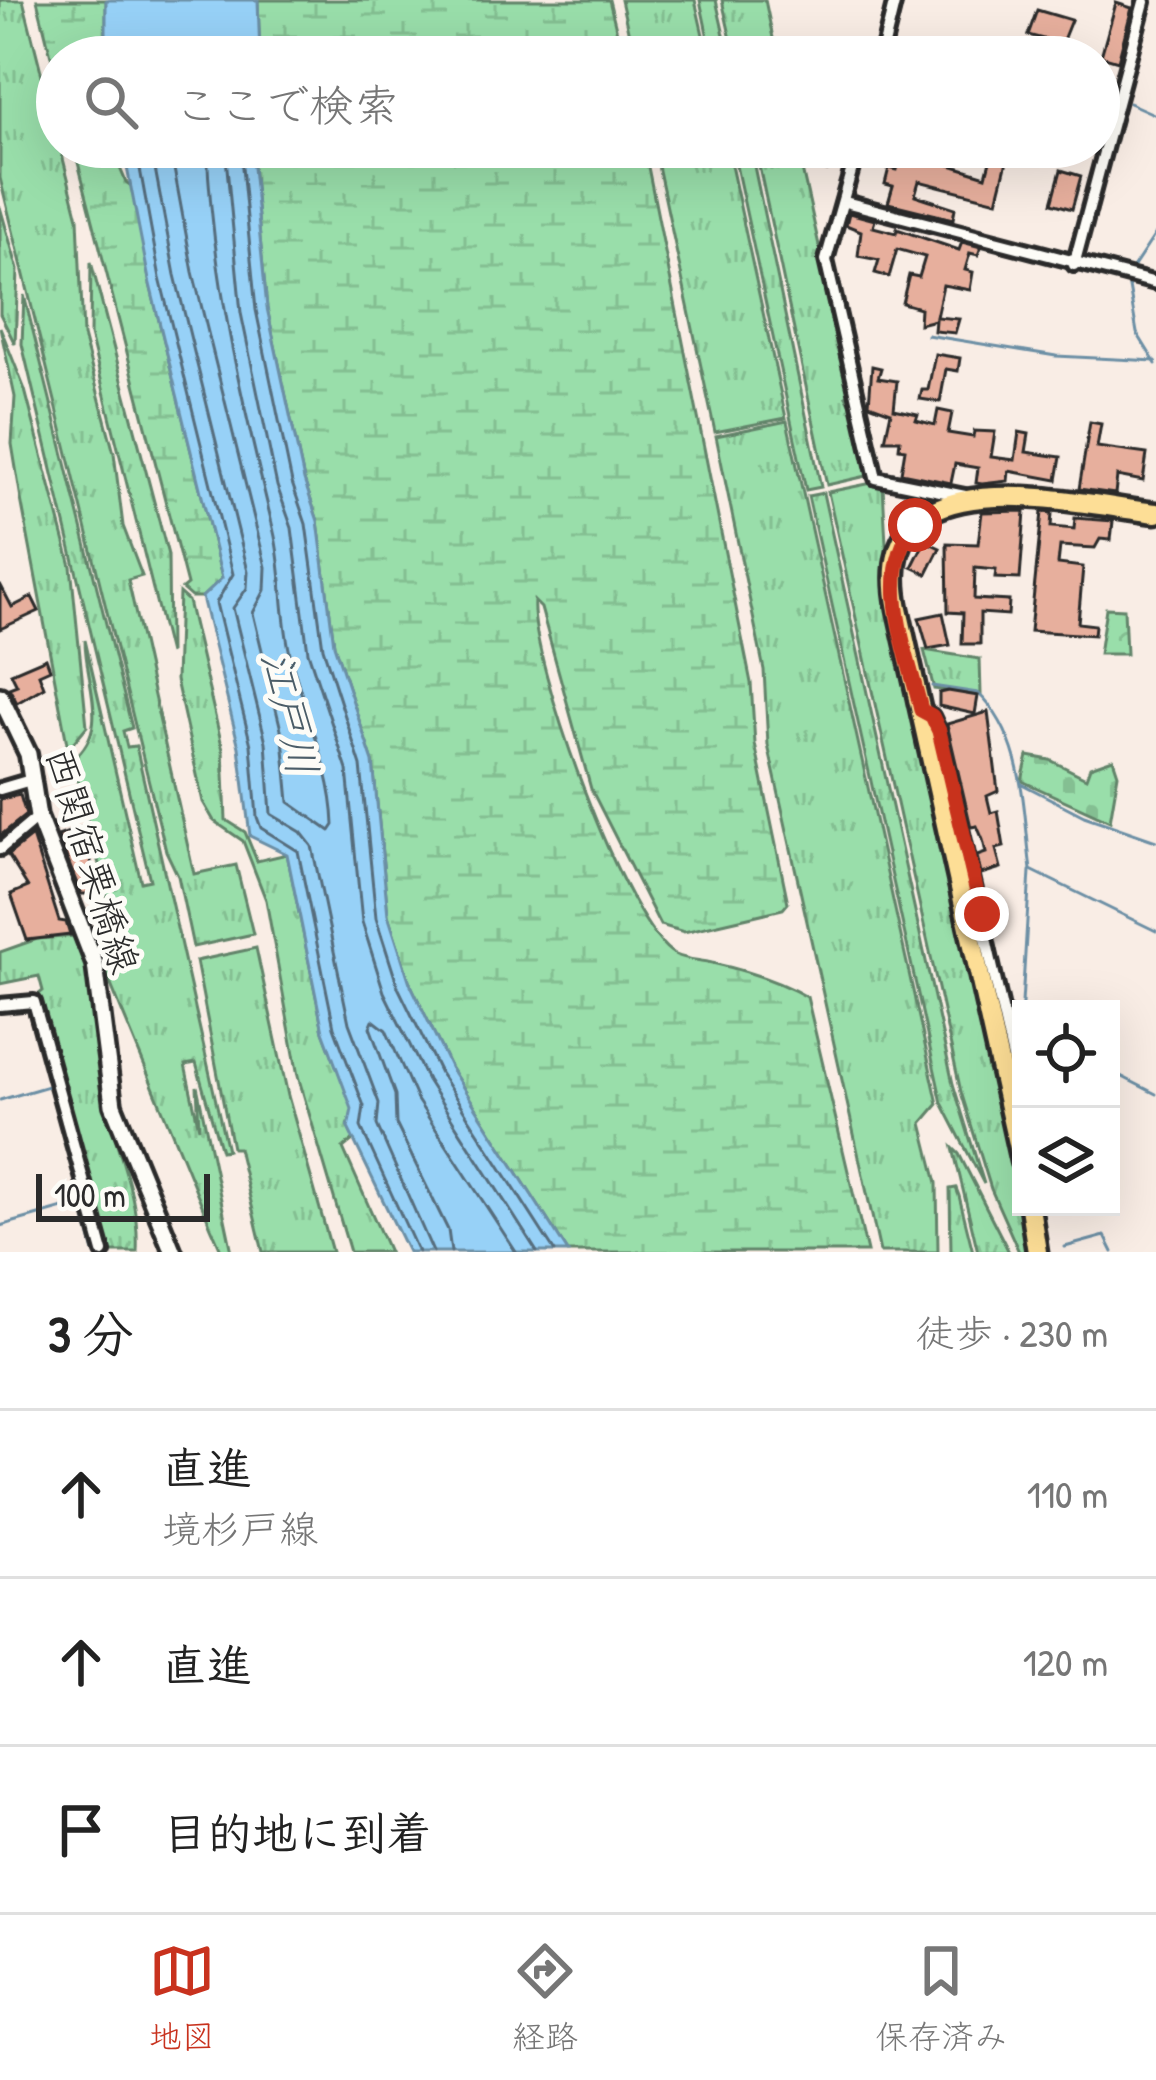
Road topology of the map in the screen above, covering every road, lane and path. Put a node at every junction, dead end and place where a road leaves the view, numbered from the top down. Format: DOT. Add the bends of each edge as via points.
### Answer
graph roads {
  1 [pos="895,0"];
  2 [pos="1146,3"];
  3 [pos="886,36"];
  4 [pos="1120,98"];
  5 [pos="853,168"];
  6 [pos="1101,168"];
  7 [pos="844,202"];
  8 [pos="1074,266"];
  9 [pos="1156,283"];
  10 [pos="965,496"];
  11 [pos="1156,513"];
  12 [pos="0,696"];
  13 [pos="921,710"];
  14 [pos="34,779"];
  15 [pos="0,790"];
  16 [pos="38,817"];
  17 [pos="0,849"];
  18 [pos="0,1005"];
  19 [pos="1012,1053"];
  20 [pos="1012,1120"];
  21 [pos="1031,1216"];
  22 [pos="103,1252"];
  23 [pos="173,1252"];
  24 [pos="1037,1252"];
  1 -- 3 [label="street"];
  2 -- 4 [label="street"];
  5 -- 7 [label="street"];
  6 -- 8 [label="street"];
  7 -- 8 [label="street"];
  7 -- 10 [label="street" via="826,260 875,478"];
  8 -- 9 [label="street"];
  10 -- 11 [label="main road"];
  10 -- 13 [label="main road" via="915,525 897,563 895,595"];
  12 -- 14 [label="main road, 西関宿栗橋線"];
  13 -- 19 [label="street" via="939,731"];
  13 -- 20 [label="main road"];
  14 -- 15 [label="street"];
  14 -- 16 [label="main road, 西関宿栗橋線"];
  16 -- 17 [label="street"];
  16 -- 23 [label="main road, 西関宿栗橋線" via="95,964 113,1106"];
  18 -- 22 [label="street" via="34,1002"];
  21 -- 24 [label="main road"];
}
